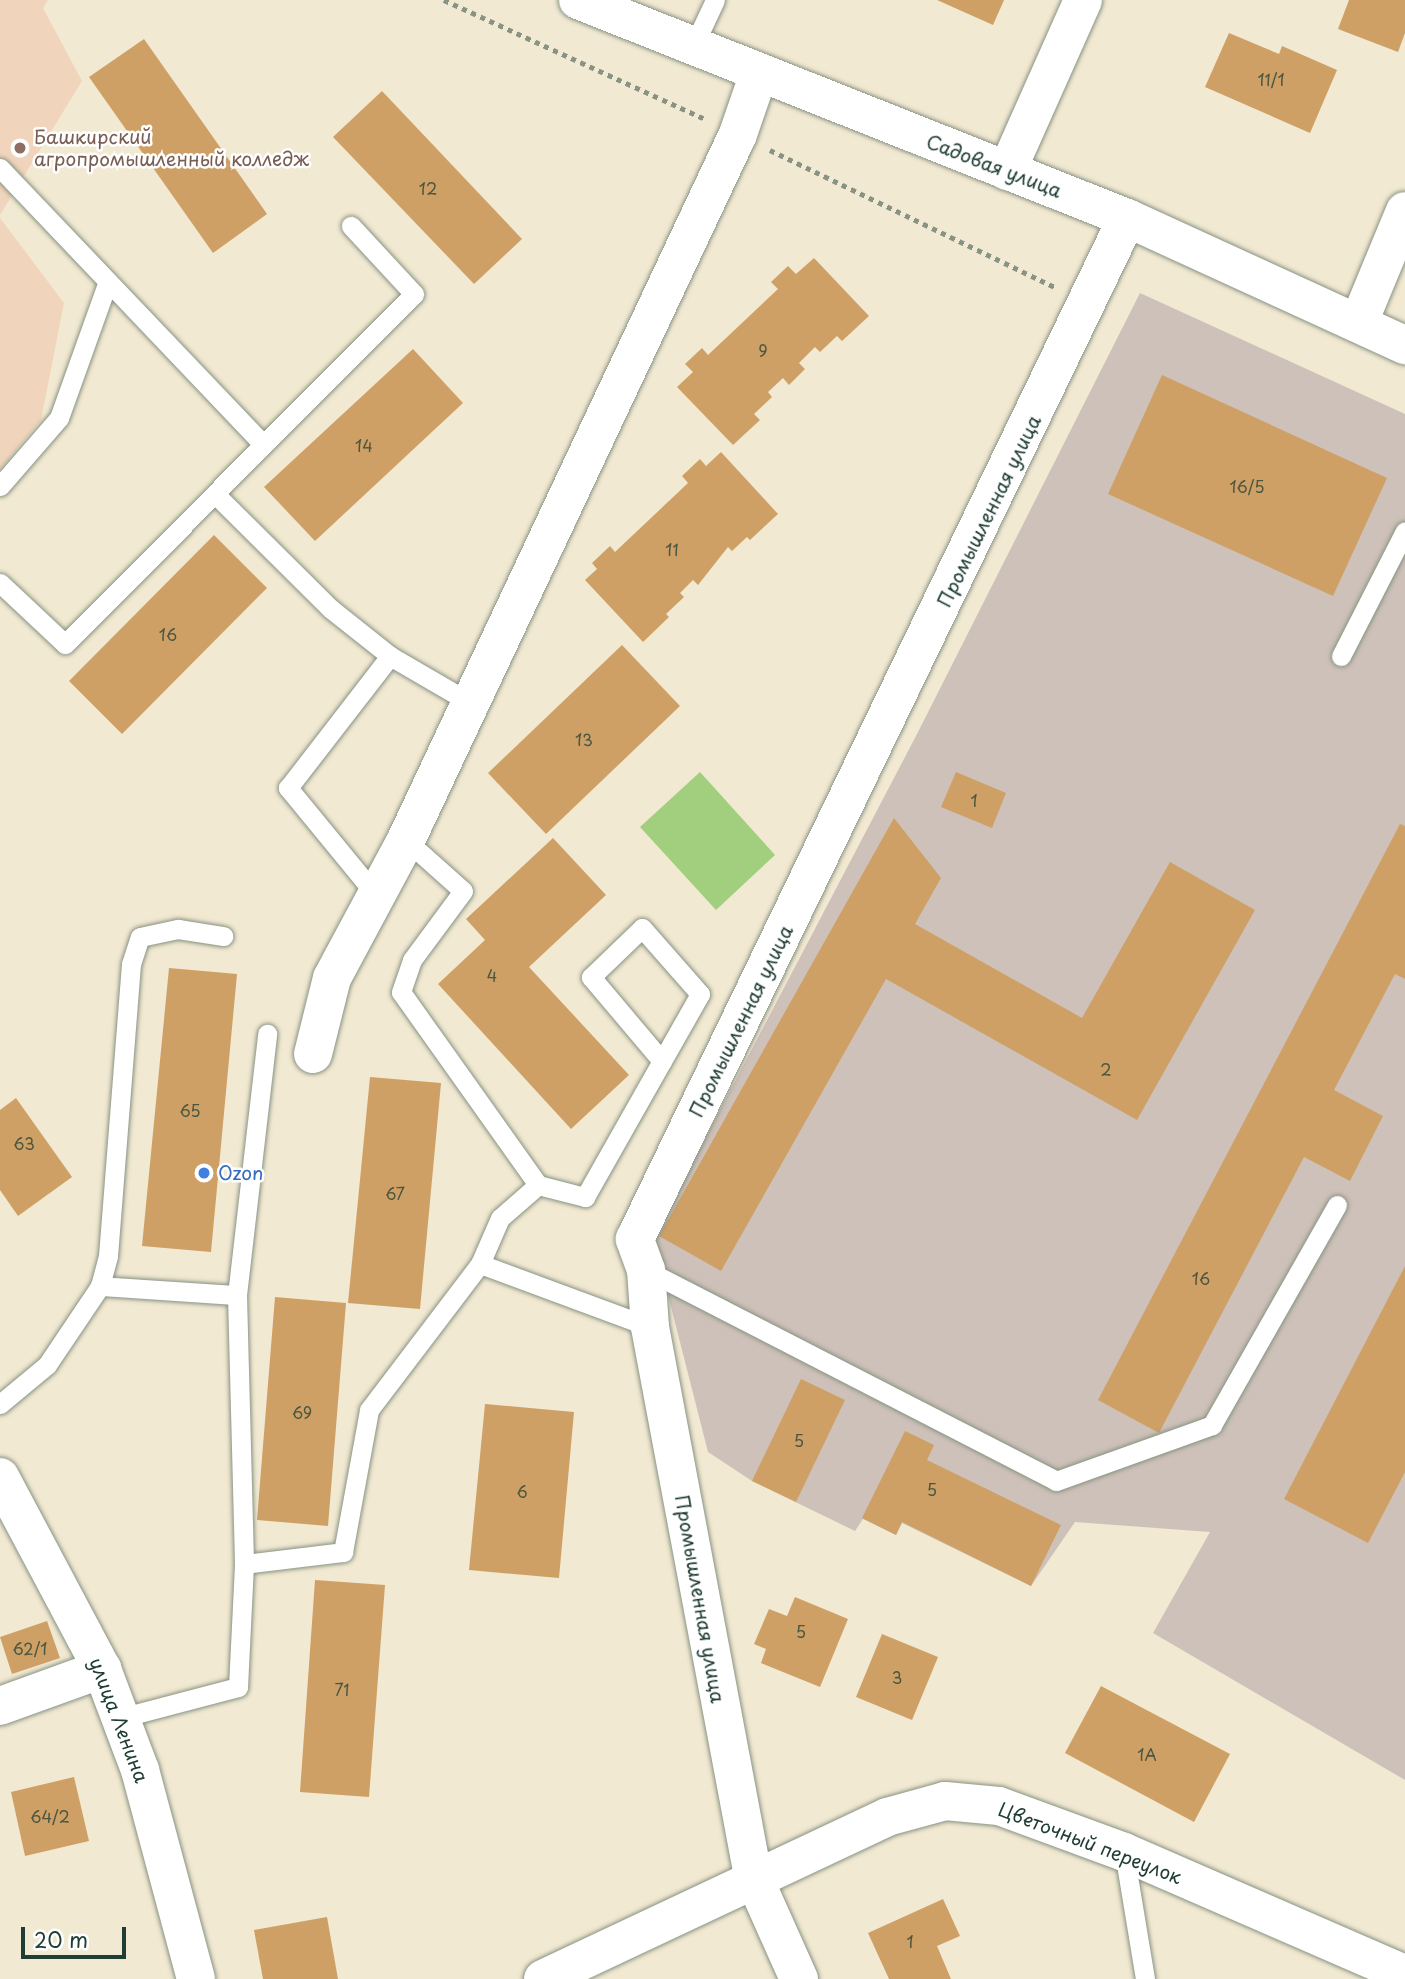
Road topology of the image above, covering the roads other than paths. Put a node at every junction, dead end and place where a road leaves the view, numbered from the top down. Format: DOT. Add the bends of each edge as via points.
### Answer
graph roads {
  1 [pos="578,0"];
  2 [pos="715,0"];
  3 [pos="1083,0"];
  4 [pos="692,47"];
  5 [pos="759,73"];
  6 [pos="0,168"];
  7 [pos="1007,171"];
  8 [pos="1405,211"];
  9 [pos="1127,218"];
  10 [pos="351,226"];
  11 [pos="108,281"];
  12 [pos="1359,322"];
  13 [pos="1405,345"];
  14 [pos="263,444"];
  15 [pos="0,486"];
  16 [pos="215,494"];
  17 [pos="1405,531"];
  18 [pos="0,583"];
  19 [pos="390,656"];
  20 [pos="1341,656"];
  21 [pos="469,702"];
  22 [pos="405,840"];
  23 [pos="376,895"];
  24 [pos="223,936"];
  25 [pos="267,1034"];
  26 [pos="313,1054"];
  27 [pos="662,1060"];
  28 [pos="538,1185"];
  29 [pos="1337,1205"];
  30 [pos="480,1265"];
  31 [pos="646,1270"];
  32 [pos="100,1286"];
  33 [pos="237,1295"];
  34 [pos="650,1328"];
  35 [pos="0,1404"];
  36 [pos="0,1477"];
  37 [pos="244,1564"];
  38 [pos="102,1669"];
  39 [pos="0,1706"];
  40 [pos="120,1718"];
  41 [pos="1125,1852"];
  42 [pos="753,1876"];
  43 [pos="1405,1974"];
  44 [pos="197,1979"];
  45 [pos="543,1979"];
  46 [pos="799,1979"];
  47 [pos="1145,1979"];
  1 -- 4 [label="street, Садовая улица"];
  2 -- 4 [label="lane"];
  3 -- 7 [label="street"];
  4 -- 5 [label="street, Садовая улица"];
  5 -- 7 [label="street, Садовая улица"];
  5 -- 21 [label="street" via="738,134"];
  6 -- 11 [label="lane"];
  7 -- 9 [label="street, Садовая улица"];
  8 -- 12 [label="street"];
  9 -- 12 [label="street, Садовая улица"];
  9 -- 31 [label="street, Промышленная улица" via="635,1239"];
  10 -- 14 [label="lane" via="414,294"];
  11 -- 14 [label="lane"];
  11 -- 15 [label="lane" via="59,418"];
  12 -- 13 [label="street, Садовая улица"];
  14 -- 16 [label="lane"];
  16 -- 18 [label="lane" via="65,645"];
  16 -- 19 [label="lane" via="331,608"];
  17 -- 20 [label="lane"];
  19 -- 21 [label="lane"];
  19 -- 23 [label="lane" via="288,788"];
  21 -- 22 [label="street"];
  22 -- 23 [label="street"];
  22 -- 28 [label="lane" via="463,891 412,960 401,992"];
  23 -- 26 [label="street" via="332,978"];
  24 -- 32 [label="lane" via="178,929 140,937 131,964 108,1256"];
  25 -- 33 [label="lane"];
  27 -- 27 [label="lane" via="700,994 642,928 591,977"];
  27 -- 28 [label="lane" via="585,1197"];
  28 -- 30 [label="lane" via="500,1218"];
  29 -- 31 [label="lane" via="1212,1425 1056,1481"];
  30 -- 34 [label="lane"];
  30 -- 37 [label="lane" via="369,1410 343,1552"];
  31 -- 34 [label="street, Промышленная улица"];
  32 -- 33 [label="lane"];
  32 -- 35 [label="lane" via="47,1365"];
  33 -- 37 [label="lane"];
  34 -- 42 [label="street, Промышленная улица"];
  36 -- 38 [label="street, улица Ленина"];
  37 -- 40 [label="lane" via="238,1687"];
  38 -- 39 [label="street"];
  38 -- 40 [label="street, улица Ленина"];
  40 -- 44 [label="street, улица Ленина" via="140,1770"];
  41 -- 42 [label="street, Цветочный переулок" via="999,1806 945,1801 887,1817"];
  41 -- 43 [label="street, Цветочный переулок"];
  41 -- 47 [label="lane"];
  42 -- 45 [label="street, Цветочный переулок"];
  42 -- 46 [label="street, Промышленная улица"];
}
